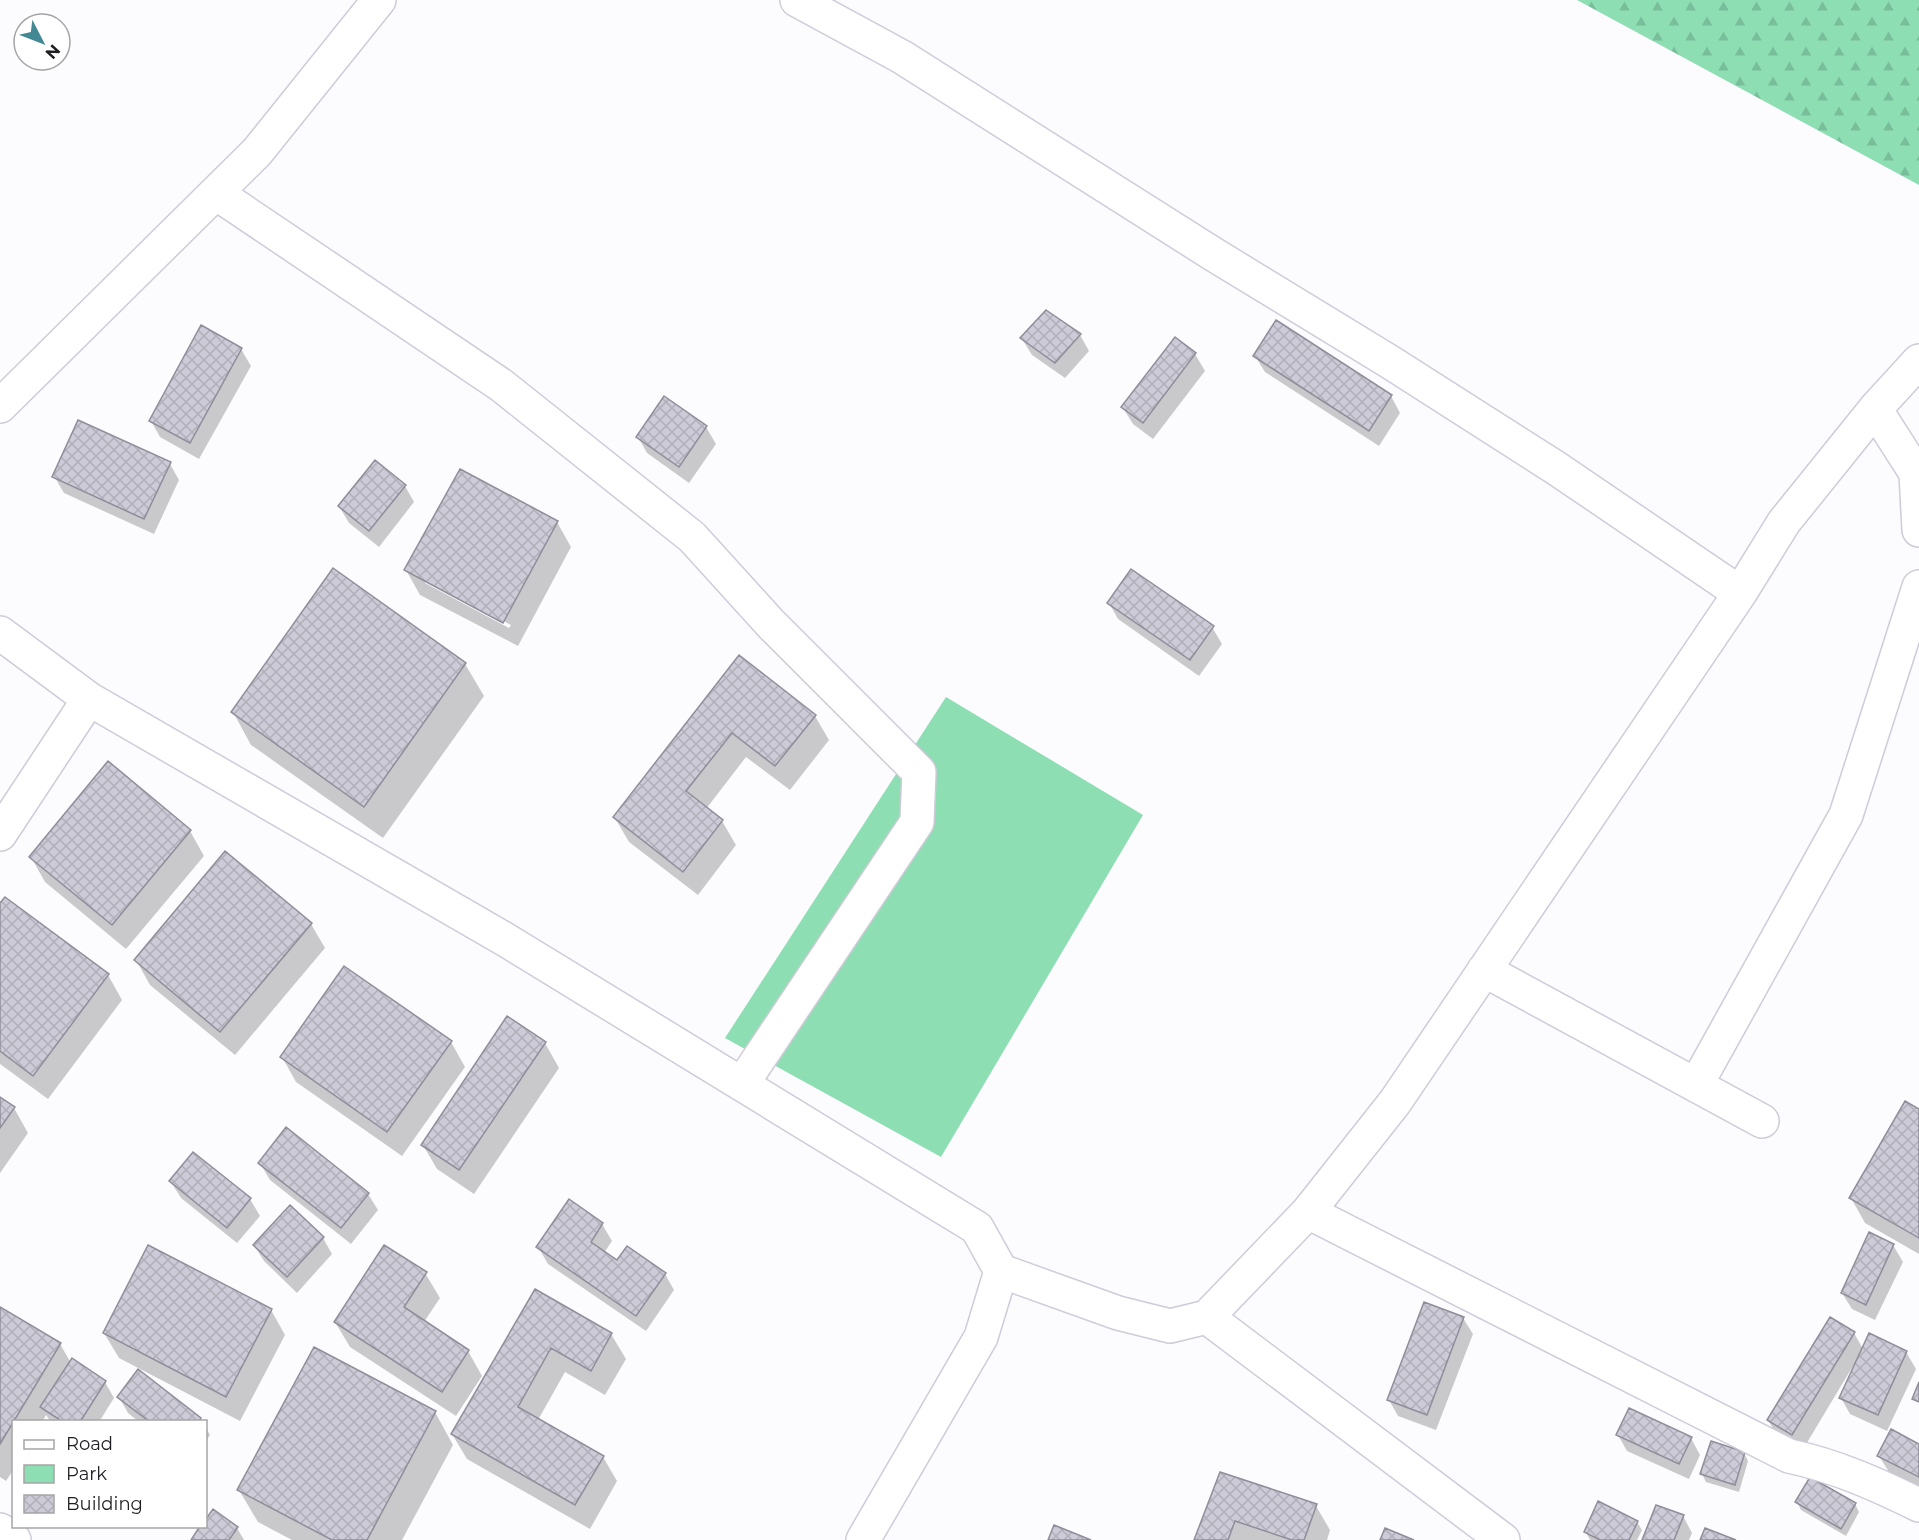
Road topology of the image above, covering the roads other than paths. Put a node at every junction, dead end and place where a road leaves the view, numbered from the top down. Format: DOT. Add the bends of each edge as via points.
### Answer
graph roads {
  1 [pos="379,0"];
  2 [pos="797,0"];
  3 [pos="216,193"];
  4 [pos="1919,361"];
  5 [pos="0,406"];
  6 [pos="1875,409"];
  7 [pos="1919,530"];
  8 [pos="1919,587"];
  9 [pos="1740,592"];
  10 [pos="0,633"];
  11 [pos="89,699"];
  12 [pos="0,834"];
  13 [pos="1484,970"];
  14 [pos="742,1084"];
  15 [pos="1696,1085"];
  16 [pos="1762,1121"];
  17 [pos="1308,1212"];
  18 [pos="1002,1271"];
  19 [pos="1207,1317"];
  20 [pos="1919,1505"];
  21 [pos="0,1530"];
  22 [pos="14,1540"];
  23 [pos="863,1540"];
  24 [pos="1503,1540"];
  1 -- 3 [label="street" via="257,152"];
  2 -- 9 [label="street" via="902,57 1390,362"];
  3 -- 5 [label="street"];
  3 -- 14 [label="street" via="501,385 693,537 771,624 919,772 917,822"];
  4 -- 6 [label="street"];
  6 -- 7 [label="street" via="1916,473"];
  6 -- 9 [label="street" via="1784,522"];
  8 -- 15 [label="street" via="1846,815"];
  9 -- 13 [label="street"];
  10 -- 11 [label="street"];
  11 -- 12 [label="street"];
  11 -- 14 [label="street" via="506,940"];
  13 -- 15 [label="street"];
  13 -- 17 [label="street" via="1395,1102"];
  14 -- 18 [label="street" via="977,1227"];
  15 -- 16 [label="street"];
  17 -- 19 [label="street"];
  17 -- 20 [label="street" via="1789,1456 1824,1463"];
  18 -- 19 [label="street" via="1118,1313 1170,1326"];
  18 -- 23 [label="street" via="981,1337"];
  19 -- 24 [label="street"];
  21 -- 22 [label="street"];
}
